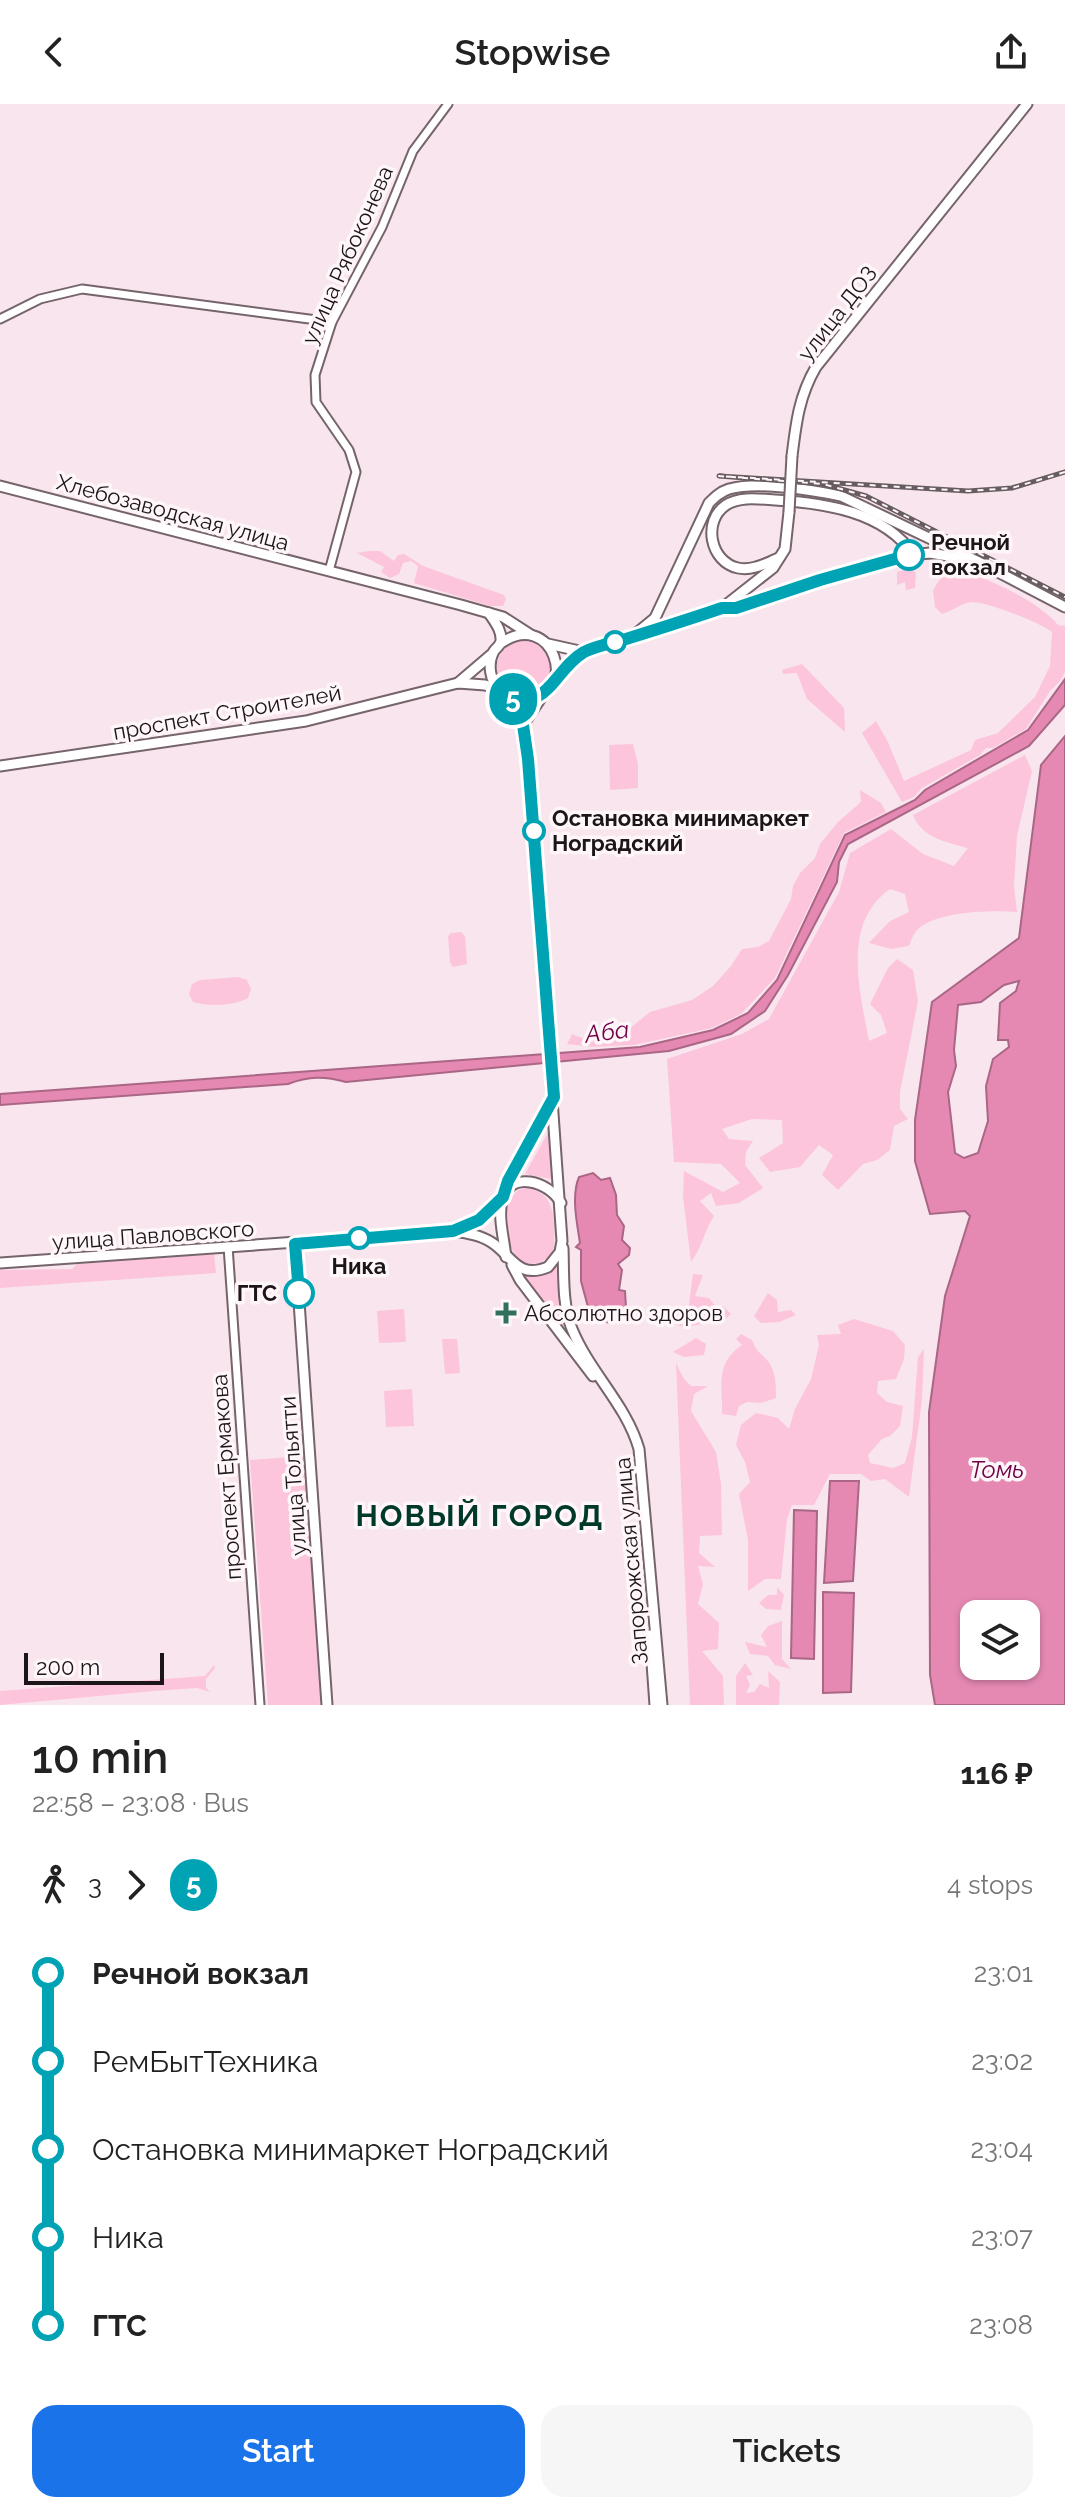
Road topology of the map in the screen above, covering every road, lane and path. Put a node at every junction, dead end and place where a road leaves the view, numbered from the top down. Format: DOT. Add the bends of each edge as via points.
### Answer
graph roads {
  1 [pos="448,104"];
  2 [pos="1027,104"];
  3 [pos="0,319"];
  4 [pos="332,322"];
  5 [pos="0,486"];
  6 [pos="929,539"];
  7 [pos="930,553"];
  8 [pos="913,554"];
  9 [pos="779,558"];
  10 [pos="977,561"];
  11 [pos="332,572"];
  12 [pos="1065,607"];
  13 [pos="722,608"];
  14 [pos="489,613"];
  15 [pos="531,635"];
  16 [pos="633,636"];
  17 [pos="548,644"];
  18 [pos="498,647"];
  19 [pos="584,652"];
  20 [pos="556,677"];
  21 [pos="458,683"];
  22 [pos="501,692"];
  23 [pos="544,694"];
  24 [pos="523,725"];
  25 [pos="0,766"];
  26 [pos="554,1097"];
  27 [pos="503,1197"];
  28 [pos="561,1203"];
  29 [pos="453,1231"];
  30 [pos="562,1241"];
  31 [pos="295,1244"];
  32 [pos="228,1246"];
  33 [pos="509,1260"];
  34 [pos="0,1263"];
  35 [pos="260,1705"];
  36 [pos="327,1705"];
  37 [pos="655,1705"];
  38 [pos="662,1705"];
  1 -- 4 [label="street, улица Рябоконева" via="413,151 382,227"];
  2 -- 9 [label="main road, улица ДОЗ, bridge" via="805,386 797,411 785,549"];
  3 -- 4 [label="street" via="40,299 82,289"];
  4 -- 11 [label="street, улица Рябоконева" via="314,395 349,450 356,472"];
  5 -- 11 [label="main road, Хлебозаводская улица"];
  6 -- 7 [label="main road"];
  6 -- 10 [label="main road"];
  6 -- 16 [label="main road" via="841,496 731,489 709,503 655,618"];
  7 -- 8 [label="main road"];
  7 -- 10 [label="main road"];
  8 -- 9 [label="main road" via="896,533 816,503 747,499 725,506 714,520 714,548 724,561 753,569"];
  8 -- 13 [label="main road"];
  9 -- 13 [label="main road" via="758,582"];
  10 -- 12 [label="main road"];
  11 -- 14 [label="main road, Хлебозаводская улица"];
  13 -- 16 [label="main road"];
  14 -- 15 [label="main road"];
  14 -- 18 [label="main road" via="499,627"];
  15 -- 17 [label="main road"];
  15 -- 18 [label="main road" via="520,634"];
  16 -- 19 [label="main road"];
  17 -- 19 [label="main road"];
  17 -- 20 [label="main road" via="556,660"];
  18 -- 21 [label="main road"];
  18 -- 22 [label="main road" via="490,671"];
  19 -- 20 [label="main road"];
  20 -- 23 [label="main road"];
  21 -- 22 [label="main road"];
  21 -- 25 [label="main road, проспект Строителей" via="306,721"];
  22 -- 23 [label="main road" via="524,701"];
  22 -- 24 [label="main road"];
  23 -- 24 [label="main road"];
  24 -- 26 [label="main road"];
  26 -- 27 [label="main road"];
  26 -- 28 [label="main road"];
  27 -- 28 [label="main road" via="518,1184 540,1182"];
  27 -- 29 [label="main road, улица Павловского" via="479,1220"];
  27 -- 33 [label="main road"];
  28 -- 30 [label="main road"];
  29 -- 31 [label="main road, улица Павловского"];
  29 -- 33 [label="main road, улица Павловского" via="493,1243"];
  30 -- 33 [label="main road" via="555,1261 541,1270 526,1270"];
  30 -- 38 [label="main road, Запорожская улица" via="572,1331 625,1412 639,1449"];
  31 -- 32 [label="main road, улица Павловского"];
  31 -- 36 [label="main road, улица Тольятти"];
  32 -- 34 [label="main road, улица Павловского"];
  32 -- 35 [label="street, проспект Ермакова"];
  33 -- 37 [label="main road, Запорожская улица" via="628,1431 636,1468"];
}
